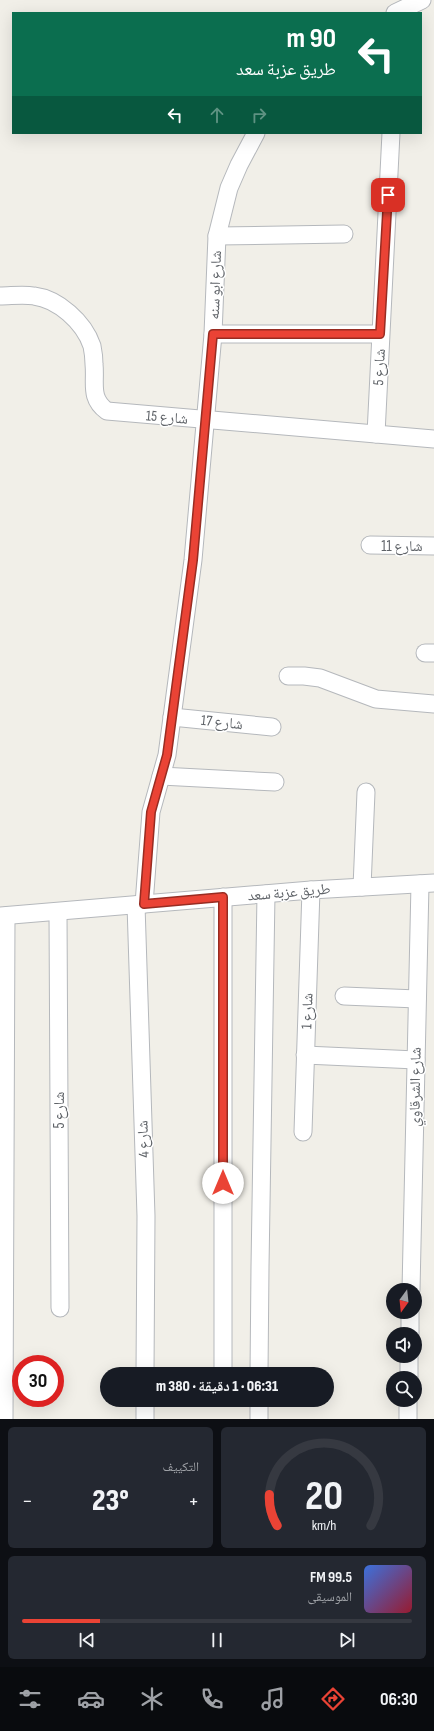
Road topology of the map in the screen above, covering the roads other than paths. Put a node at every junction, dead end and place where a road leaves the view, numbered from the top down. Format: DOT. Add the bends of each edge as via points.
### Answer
graph roads {
  1 [pos="422,0"];
  2 [pos="399,12"];
  3 [pos="255,134"];
  4 [pos="391,134"];
  5 [pos="344,234"];
  6 [pos="217,236"];
  7 [pos="0,296"];
  8 [pos="213,334"];
  9 [pos="380,334"];
  10 [pos="206,420"];
  11 [pos="376,434"];
  12 [pos="434,439"];
  13 [pos="370,546"];
  14 [pos="434,546"];
  15 [pos="288,676"];
  16 [pos="434,704"];
  17 [pos="172,717"];
  18 [pos="272,727"];
  19 [pos="161,776"];
  20 [pos="275,782"];
  21 [pos="366,792"];
  22 [pos="427,883"];
  23 [pos="362,887"];
  24 [pos="311,890"];
  25 [pos="266,894"];
  26 [pos="223,897"];
  27 [pos="140,904"];
  28 [pos="58,912"];
  29 [pos="3,916"];
  30 [pos="344,996"];
  31 [pos="417,999"];
  32 [pos="305,1055"];
  33 [pos="416,1060"];
  34 [pos="303,1132"];
  35 [pos="411,1283"];
  36 [pos="60,1308"];
  37 [pos="145,1367"];
  38 [pos="223,1367"];
  39 [pos="259,1367"];
  40 [pos="145,1407"];
  41 [pos="259,1407"];
  42 [pos="408,1407"];
  43 [pos="4,1419"];
  44 [pos="145,1419"];
  45 [pos="259,1419"];
  46 [pos="408,1419"];
  1 -- 2 [label="street"];
  3 -- 6 [label="street, شارع ابو سنه" via="230,188"];
  4 -- 9 [label="street, شارع 5"];
  5 -- 6 [label="street"];
  6 -- 8 [label="street, شارع ابو سنه"];
  7 -- 10 [label="street, شارع 15" via="34,296 49,300 74,319 92,346 95,398 107,411"];
  8 -- 9 [label="street"];
  8 -- 10 [label="street, شارع ابو سنه"];
  9 -- 11 [label="street, شارع 5"];
  10 -- 11 [label="street, شارع 15"];
  10 -- 17 [label="street, شارع ابو سنه" via="193,560"];
  11 -- 12 [label="street, شارع 15"];
  13 -- 14 [label="street, شارع 11"];
  15 -- 16 [label="street" via="320,678 376,699"];
  17 -- 18 [label="street, شارع 17"];
  17 -- 19 [label="street, شارع ابو سنه" via="167,755"];
  19 -- 20 [label="street"];
  19 -- 27 [label="street, شارع ابو سنه" via="151,812"];
  21 -- 23 [label="street"];
  22 -- 23 [label="street, طريق عزبة سعد"];
  22 -- 31 [label="street, شارع الشرقاوي"];
  23 -- 24 [label="street, طريق عزبة سعد"];
  24 -- 25 [label="street, طريق عزبة سعد"];
  24 -- 32 [label="street, شارع 1"];
  25 -- 26 [label="street, طريق عزبة سعد"];
  25 -- 39 [label="street"];
  26 -- 27 [label="street, طريق عزبة سعد"];
  26 -- 38 [label="street"];
  27 -- 28 [label="street, طريق عزبة سعد"];
  27 -- 37 [label="street, شارع 4" via="146,1216"];
  28 -- 29 [label="street, طريق عزبة سعد"];
  28 -- 36 [label="street, شارع 5"];
  29 -- 43 [label="street"];
  30 -- 31 [label="street"];
  31 -- 33 [label="street, شارع الشرقاوي"];
  32 -- 33 [label="street"];
  32 -- 34 [label="street, شارع 1"];
  33 -- 35 [label="street, شارع الشرقاوي"];
  40 -- 44 [label="street"];
  41 -- 45 [label="street"];
  42 -- 46 [label="street"];
}
